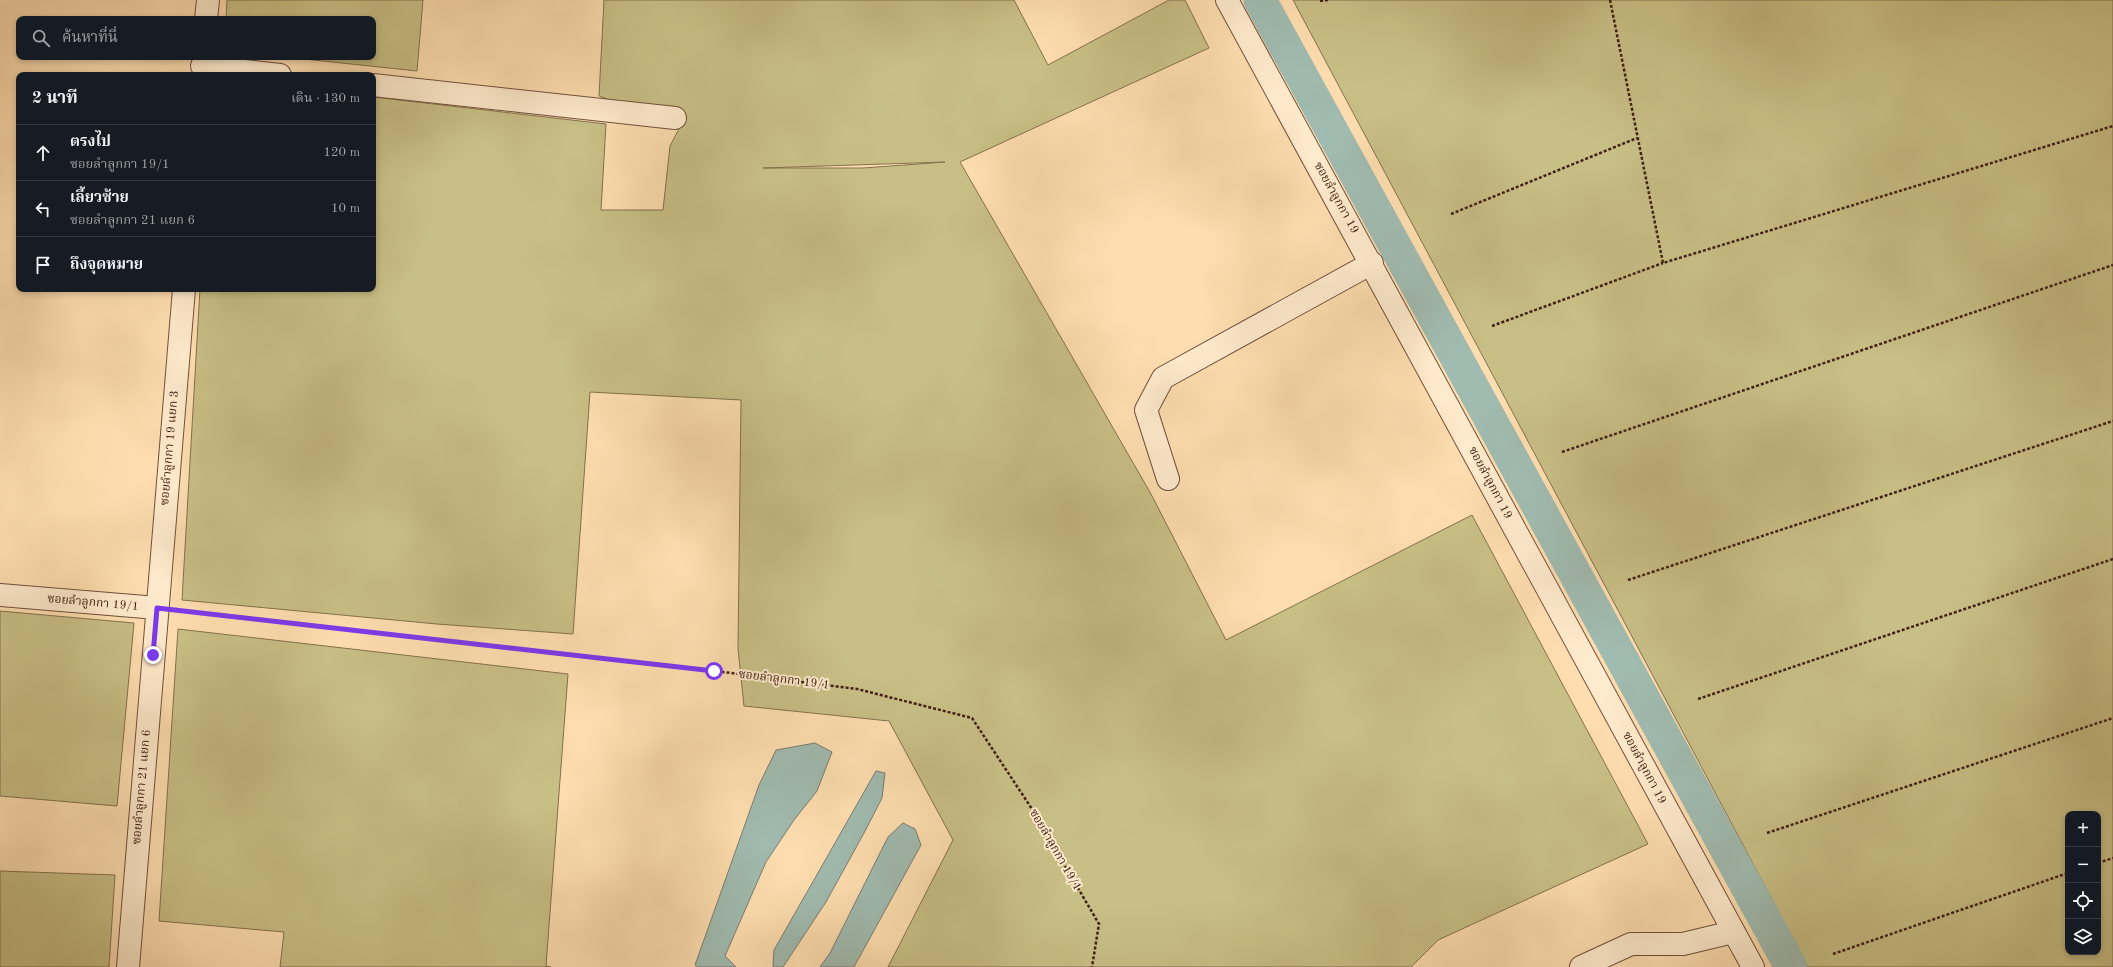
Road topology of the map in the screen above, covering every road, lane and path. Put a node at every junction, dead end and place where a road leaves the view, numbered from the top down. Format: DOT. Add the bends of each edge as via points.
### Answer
graph roads {
  1 [pos="208,0"];
  2 [pos="1227,0"];
  3 [pos="1328,0"];
  4 [pos="1610,0"];
  5 [pos="1320,1"];
  6 [pos="206,16"];
  7 [pos="202,66"];
  8 [pos="254,72"];
  9 [pos="376,85"];
  10 [pos="675,118"];
  11 [pos="2113,126"];
  12 [pos="1638,138"];
  13 [pos="1451,214"];
  14 [pos="1372,263"];
  15 [pos="1663,263"];
  16 [pos="2113,265"];
  17 [pos="184,292"];
  18 [pos="1492,326"];
  19 [pos="2113,421"];
  20 [pos="1562,452"];
  21 [pos="1168,479"];
  22 [pos="2113,559"];
  23 [pos="1628,580"];
  24 [pos="0,595"];
  25 [pos="157,608"];
  26 [pos="1698,699"];
  27 [pos="2113,718"];
  28 [pos="1767,832"];
  29 [pos="2113,858"];
  30 [pos="2101,862"];
  31 [pos="2065,874"];
  32 [pos="1733,932"];
  33 [pos="1833,954"];
  34 [pos="128,967"];
  35 [pos="1092,967"];
  36 [pos="1582,967"];
  37 [pos="1753,967"];
  1 -- 6 [label="street"];
  2 -- 14 [label="street, ซอยลำลูกกา 19"];
  3 -- 5 [label="path"];
  4 -- 12 [label="path"];
  7 -- 8 [label="street"];
  9 -- 10 [label="street"];
  11 -- 15 [label="path"];
  12 -- 13 [label="path"];
  12 -- 15 [label="path"];
  14 -- 21 [label="street" via="1163,378 1146,410"];
  14 -- 32 [label="street, ซอยลำลูกกา 19"];
  15 -- 18 [label="path"];
  16 -- 20 [label="path"];
  17 -- 25 [label="street, ซอยลำลูกกา 19 แยก 3"];
  19 -- 23 [label="path"];
  22 -- 26 [label="path"];
  24 -- 25 [label="street, ซอยลำลูกกา 19/1"];
  25 -- 34 [label="street, ซอยลำลูกกา 21 แยก 6"];
  25 -- 35 [label="path, ซอยลำลูกกา 19/1" via="857,689 972,718 1030,806 1099,924"];
  27 -- 28 [label="path"];
  29 -- 30 [label="path"];
  31 -- 33 [label="path"];
  32 -- 36 [label="street" via="1683,944 1631,944"];
  32 -- 37 [label="street, ซอยลำลูกกา 19"];
}
